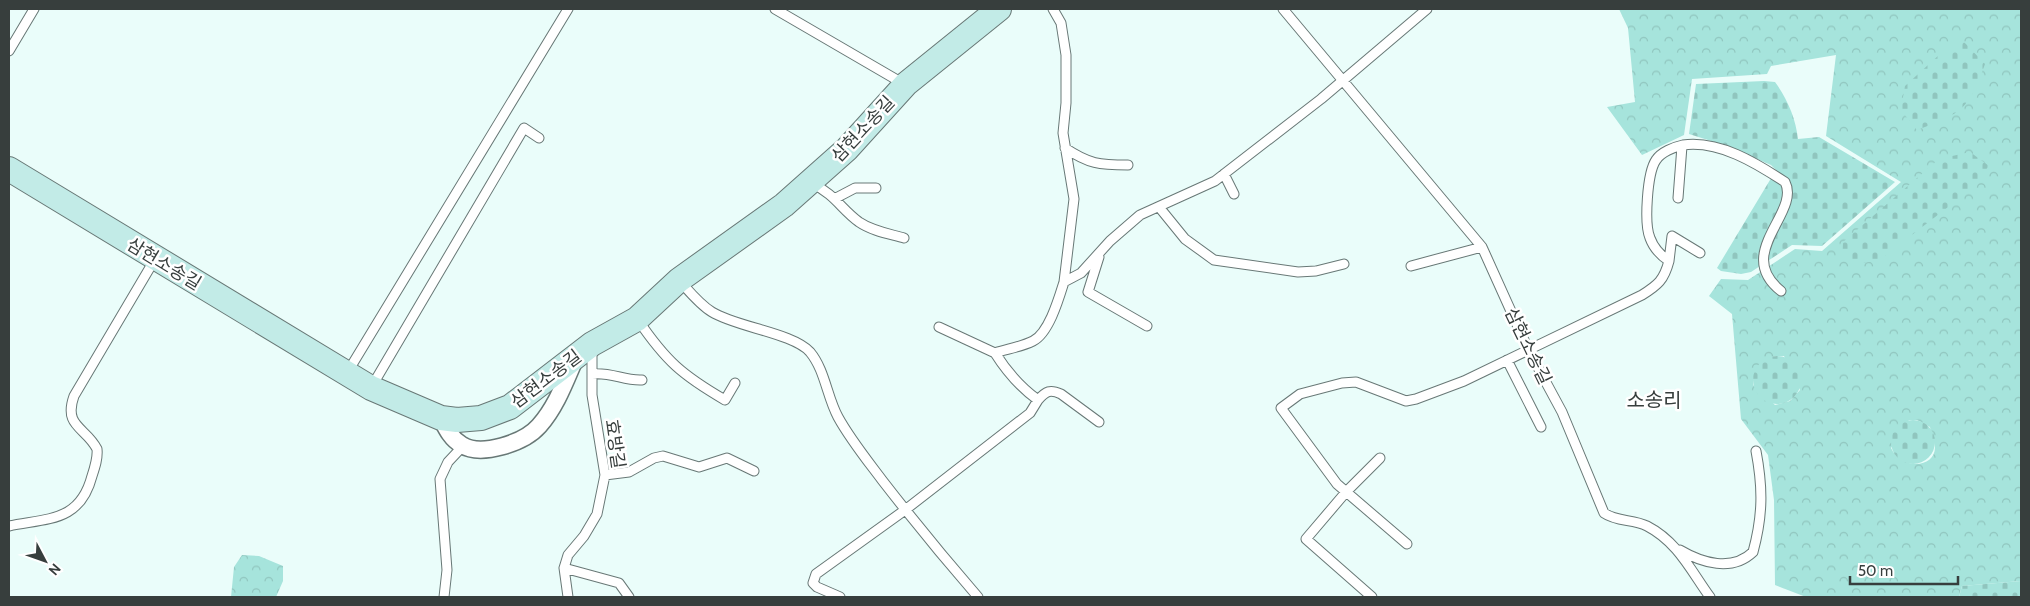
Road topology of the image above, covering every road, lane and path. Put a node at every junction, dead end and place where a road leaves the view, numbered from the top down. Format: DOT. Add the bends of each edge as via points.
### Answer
graph roads {
  1 [pos="34,9"];
  2 [pos="568,9"];
  3 [pos="775,9"];
  4 [pos="999,9"];
  5 [pos="1053,9"];
  6 [pos="1283,9"];
  7 [pos="1427,9"];
  8 [pos="9,51"];
  9 [pos="1343,80"];
  10 [pos="906,84"];
  11 [pos="539,138"];
  12 [pos="1682,146"];
  13 [pos="1065,148"];
  14 [pos="1128,165"];
  15 [pos="9,169"];
  16 [pos="1224,174"];
  17 [pos="811,182"];
  18 [pos="876,188"];
  19 [pos="1234,194"];
  20 [pos="836,198"];
  21 [pos="1678,198"];
  22 [pos="1159,207"];
  23 [pos="904,238"];
  24 [pos="1482,247"];
  25 [pos="1100,253"];
  26 [pos="1700,253"];
  27 [pos="156,259"];
  28 [pos="1669,261"];
  29 [pos="1344,264"];
  30 [pos="1411,266"];
  31 [pos="679,280"];
  32 [pos="1064,282"];
  33 [pos="1781,291"];
  34 [pos="637,319"];
  35 [pos="1146,326"];
  36 [pos="939,327"];
  37 [pos="1528,349"];
  38 [pos="995,353"];
  39 [pos="587,358"];
  40 [pos="1507,360"];
  41 [pos="347,373"];
  42 [pos="642,380"];
  43 [pos="735,383"];
  44 [pos="371,388"];
  45 [pos="1038,400"];
  46 [pos="441,418"];
  47 [pos="1099,422"];
  48 [pos="1540,428"];
  49 [pos="462,446"];
  50 [pos="1756,451"];
  51 [pos="1380,458"];
  52 [pos="754,471"];
  53 [pos="605,475"];
  54 [pos="1346,492"];
  55 [pos="905,510"];
  56 [pos="9,526"];
  57 [pos="1407,544"];
  58 [pos="1678,548"];
  59 [pos="564,568"];
  60 [pos="444,597"];
  61 [pos="568,597"];
  62 [pos="629,597"];
  63 [pos="840,597"];
  64 [pos="978,597"];
  65 [pos="1372,597"];
  66 [pos="1710,597"];
  1 -- 8 [label="lane"];
  2 -- 41 [label="lane"];
  3 -- 10 [label="lane"];
  4 -- 10 [label="street, 삼현소송길"];
  5 -- 13 [label="lane" via="1061,23 1066,54"];
  6 -- 9 [label="lane, 삼현소송길"];
  7 -- 9 [label="lane"];
  9 -- 16 [label="lane"];
  9 -- 24 [label="lane, 삼현소송길"];
  10 -- 17 [label="street, 삼현소송길" via="847,149"];
  11 -- 44 [label="lane" via="524,128"];
  12 -- 21 [label="lane"];
  12 -- 28 [label="lane" via="1657,158 1650,183 1649,237 1658,254"];
  12 -- 33 [label="lane" via="1704,145 1727,152 1785,182 1784,202 1764,249 1762,262 1774,286"];
  13 -- 14 [label="lane" via="1090,163"];
  13 -- 32 [label="lane" via="1074,200"];
  15 -- 27 [label="street, 삼현소송길"];
  16 -- 19 [label="lane"];
  16 -- 22 [label="lane" via="1196,192"];
  17 -- 20 [label="lane"];
  17 -- 31 [label="street, 삼현소송길"];
  18 -- 20 [label="lane" via="855,188"];
  20 -- 23 [label="lane" via="850,215 865,226"];
  22 -- 25 [label="lane" via="1125,226"];
  22 -- 29 [label="lane" via="1185,239 1214,260 1298,272"];
  24 -- 30 [label="lane"];
  24 -- 37 [label="lane, 삼현소송길"];
  25 -- 32 [label="lane" via="1081,273"];
  25 -- 35 [label="lane" via="1088,292"];
  26 -- 28 [label="lane" via="1672,236"];
  27 -- 41 [label="street, 삼현소송길"];
  27 -- 56 [label="lane" via="71,406 73,420 97,449 89,490 82,502 68,513"];
  28 -- 37 [label="lane" via="1660,284"];
  31 -- 34 [label="street, 삼현소송길"];
  31 -- 55 [label="lane" via="711,312 798,343 808,350 815,358 838,417"];
  32 -- 38 [label="lane" via="1042,333 1035,340"];
  34 -- 39 [label="street, 삼현소송길"];
  34 -- 43 [label="lane" via="664,357 690,380 725,400"];
  36 -- 38 [label="lane"];
  37 -- 40 [label="lane"];
  37 -- 58 [label="lane, 삼현소송길" via="1562,412 1604,514 1649,527"];
  38 -- 45 [label="lane" via="1022,388"];
  39 -- 42 [label="lane" via="605,373 630,381"];
  39 -- 46 [label="street, 삼현소송길" via="510,407 481,418"];
  39 -- 49 [label="street" via="560,392 538,428 510,444 475,450"];
  39 -- 53 [label="lane, 효방길"];
  40 -- 48 [label="lane"];
  40 -- 54 [label="lane" via="1416,399 1406,401 1356,382 1300,394 1281,408"];
  41 -- 44 [label="street, 삼현소송길"];
  44 -- 46 [label="street, 삼현소송길"];
  45 -- 47 [label="lane" via="1044,393 1054,391"];
  45 -- 55 [label="lane" via="1030,413"];
  46 -- 49 [label="street"];
  49 -- 60 [label="lane" via="448,462 440,479 447,570"];
  50 -- 58 [label="lane" via="1763,501 1753,552 1733,563 1717,564"];
  51 -- 54 [label="lane"];
  52 -- 53 [label="lane" via="727,458 699,467 663,456 629,472"];
  53 -- 59 [label="lane, 효방길" via="597,514 568,555"];
  54 -- 57 [label="lane"];
  54 -- 65 [label="lane" via="1306,539"];
  55 -- 63 [label="lane" via="816,574 814,583 817,587"];
  55 -- 64 [label="lane"];
  58 -- 66 [label="lane, 삼현소송길"];
  59 -- 61 [label="lane"];
  59 -- 62 [label="lane" via="619,583"];
}
